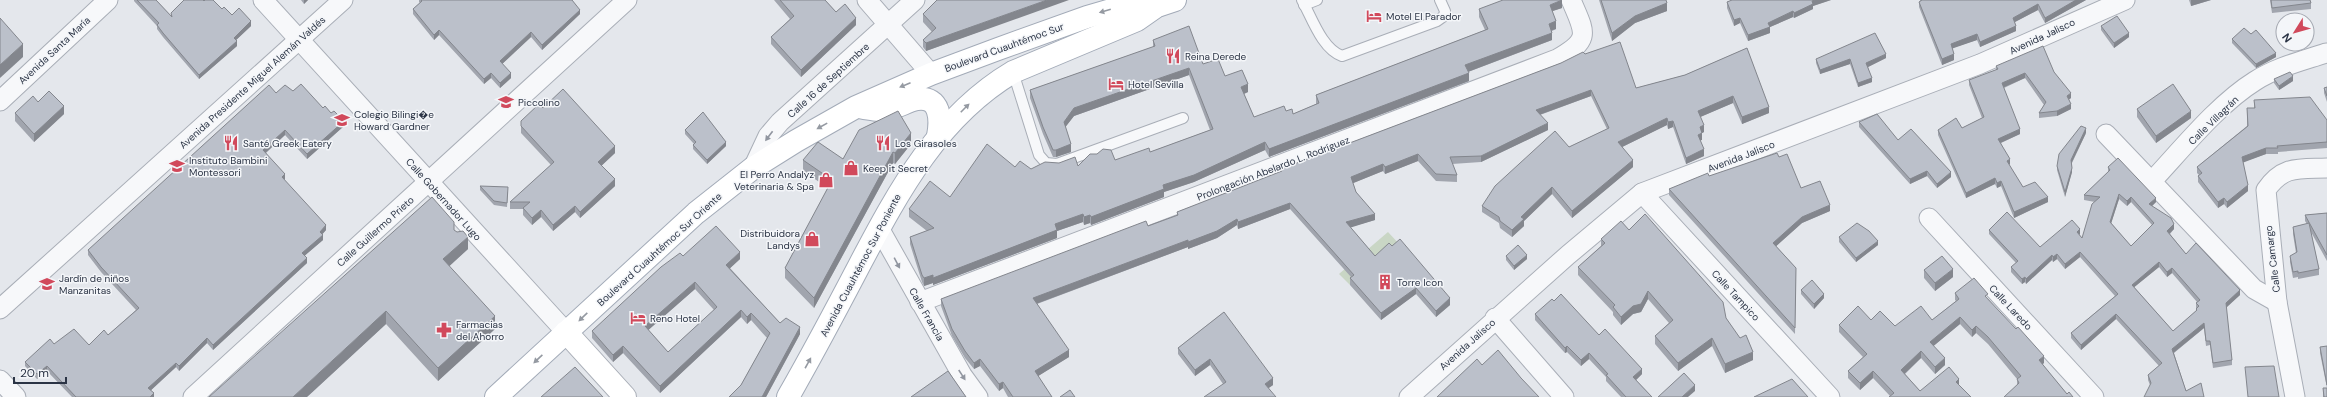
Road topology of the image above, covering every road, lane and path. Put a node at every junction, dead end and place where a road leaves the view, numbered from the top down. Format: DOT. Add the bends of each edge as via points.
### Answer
graph roads {
  1 [pos="108,0"];
  2 [pos="263,0"];
  3 [pos="343,0"];
  4 [pos="627,0"];
  5 [pos="867,0"];
  6 [pos="915,0"];
  7 [pos="1317,0"];
  8 [pos="1440,0"];
  9 [pos="1572,0"];
  10 [pos="2124,0"];
  11 [pos="1303,2"];
  12 [pos="1166,3"];
  13 [pos="889,24"];
  14 [pos="300,40"];
  15 [pos="2326,53"];
  16 [pos="1013,72"];
  17 [pos="931,74"];
  18 [pos="0,101"];
  19 [pos="856,107"];
  20 [pos="1183,118"];
  21 [pos="2106,134"];
  22 [pos="938,136"];
  23 [pos="753,168"];
  24 [pos="2327,168"];
  25 [pos="2152,181"];
  26 [pos="429,182"];
  27 [pos="1642,194"];
  28 [pos="1929,218"];
  29 [pos="879,228"];
  30 [pos="920,302"];
  31 [pos="2277,302"];
  32 [pos="0,309"];
  33 [pos="1495,318"];
  34 [pos="566,332"];
  35 [pos="0,380"];
  36 [pos="197,396"];
  37 [pos="16,397"];
  38 [pos="496,397"];
  39 [pos="625,397"];
  40 [pos="788,397"];
  41 [pos="978,397"];
  42 [pos="1410,397"];
  43 [pos="1564,397"];
  44 [pos="1830,397"];
  45 [pos="2094,397"];
  46 [pos="2295,397"];
  1 -- 18 [label="street, Avenida Santa María"];
  2 -- 14 [label="street, Calle Gobernador Lugo"];
  3 -- 14 [label="street, Avenida Presidente Miguel Alemán Valdés"];
  4 -- 26 [label="street, Calle Guillermo Prieto"];
  5 -- 13 [label="street"];
  6 -- 13 [label="street, Calle 16 de Septiembre"];
  7 -- 11 [label="lane"];
  8 -- 11 [label="lane" via="1444,16 1437,21 1342,56 1334,53 1326,44"];
  9 -- 30 [label="street, Prolongación Abelardo L. Rodríguez" via="1584,29 1582,39 1574,50 1557,59"];
  10 -- 27 [label="street, Avenida Jalisco" via="1980,64"];
  12 -- 16 [label="main road, Boulevard Cuauhtémoc Sur" via="1137,20"];
  12 -- 17 [label="main road, Boulevard Cuauhtémoc Sur, one-way" via="1132,4 1087,17"];
  13 -- 17 [label="street"];
  13 -- 23 [label="street, Calle 16 de Septiembre, one-way" via="780,122 768,136"];
  14 -- 26 [label="street, Calle Gobernador Lugo"];
  14 -- 32 [label="street, Avenida Presidente Miguel Alemán Valdés"];
  15 -- 25 [label="street, Calle Villagrán" via="2282,67 2255,81 2226,104"];
  16 -- 20 [label="lane" via="1039,155 1046,163 1057,164"];
  22 -- 16 [label="main road, Boulevard Cuauhtémoc Sur, one-way" via="966,106"];
  17 -- 19 [label="main road, Boulevard Cuauhtémoc Sur, one-way"];
  19 -- 22 [label="main road" via="889,109 916,99 926,100 935,105 940,114"];
  19 -- 23 [label="main road, Boulevard Cuauhtémoc Sur Oriente, one-way"];
  21 -- 25 [label="street"];
  22 -- 29 [label="main road, Avenida Cuauhtémoc Sur Poniente" via="909,176"];
  23 -- 34 [label="main road, Boulevard Cuauhtémoc Sur Oriente, one-way" via="696,213"];
  24 -- 31 [label="street, Calle Camargo" via="2288,170 2273,180 2266,190"];
  25 -- 31 [label="street" via="2254,289"];
  26 -- 34 [label="street, Calle Gobernador Lugo" via="467,232"];
  26 -- 36 [label="street, Calle Guillermo Prieto"];
  27 -- 33 [label="street, Avenida Jalisco"];
  27 -- 44 [label="street, Calle Tampico"];
  28 -- 45 [label="street, Calle Laredo"];
  29 -- 30 [label="street, Calle Francia, one-way"];
  40 -- 29 [label="main road, Avenida Cuauhtémoc Sur Poniente, one-way"];
  30 -- 41 [label="street, Calle Francia, one-way" via="962,375"];
  31 -- 46 [label="street, Calle Camargo"];
  33 -- 42 [label="street, Avenida Jalisco"];
  33 -- 43 [label="street"];
  34 -- 38 [label="main road, Boulevard Cuauhtémoc Sur Oriente, one-way"];
  34 -- 39 [label="main road, Calle Gobernador Lugo"];
  35 -- 37 [label="street"];
}
